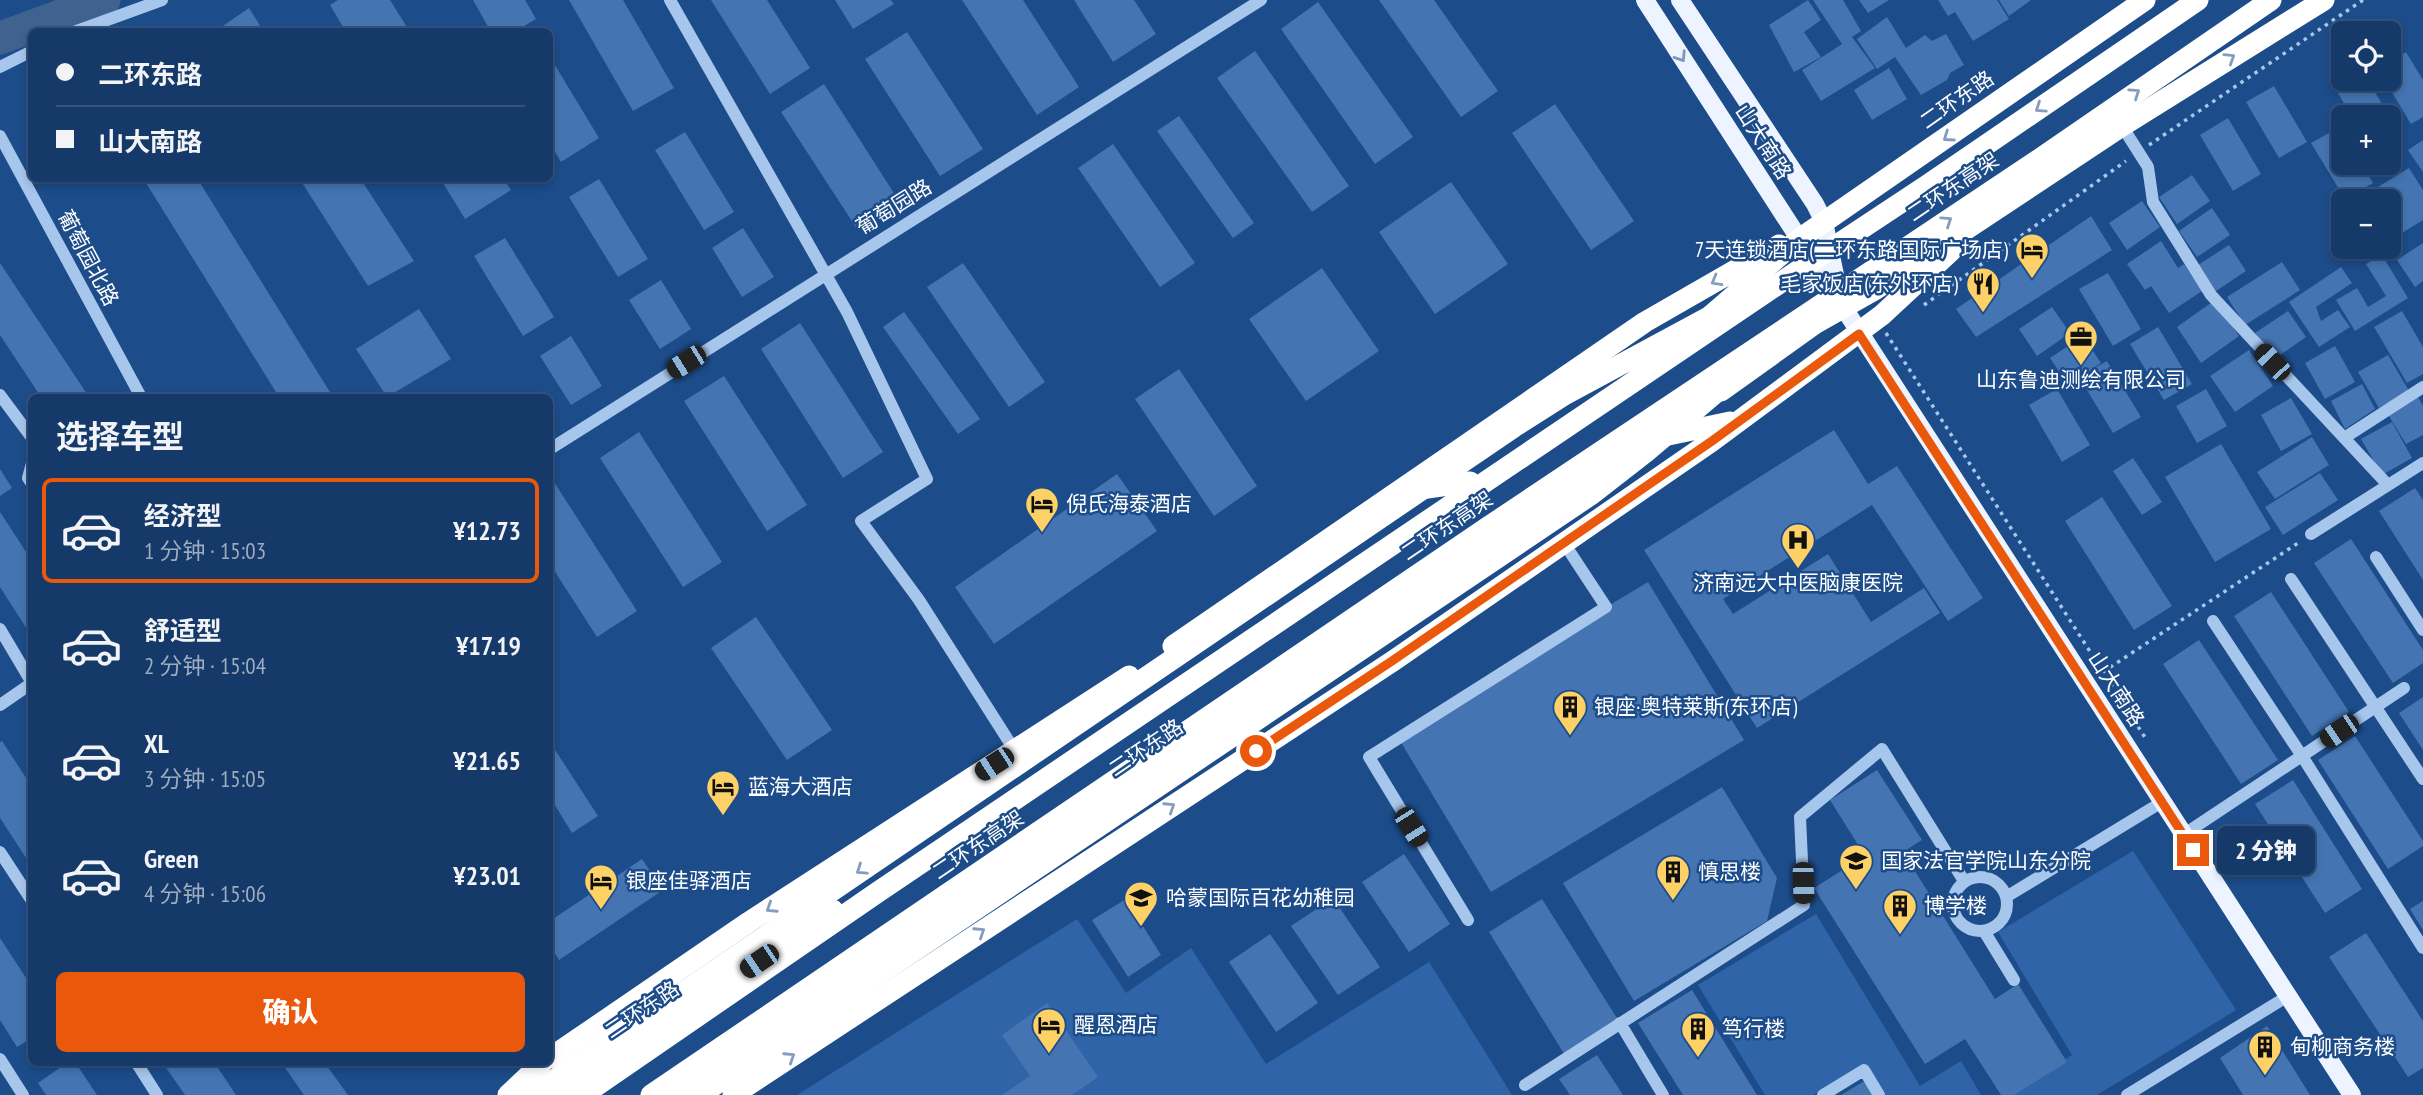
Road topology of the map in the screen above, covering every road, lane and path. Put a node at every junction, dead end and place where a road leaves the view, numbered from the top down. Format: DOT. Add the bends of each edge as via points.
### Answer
graph roads {
  1 [pos="162,0"];
  2 [pos="670,0"];
  3 [pos="1261,0"];
  4 [pos="1644,0"];
  5 [pos="1680,0"];
  6 [pos="2145,0"];
  7 [pos="2198,0"];
  8 [pos="2271,0"];
  9 [pos="2324,0"];
  10 [pos="85,28"];
  11 [pos="28,53"];
  12 [pos="0,67"];
  13 [pos="2122,126"];
  14 [pos="0,136"];
  15 [pos="1988,215"];
  16 [pos="1824,222"];
  17 [pos="1798,240"];
  18 [pos="1805,266"];
  19 [pos="825,274"];
  20 [pos="1833,305"];
  21 [pos="1882,315"];
  22 [pos="1645,322"];
  23 [pos="1859,334"];
  24 [pos="2423,387"];
  25 [pos="1604,392"];
  26 [pos="0,394"];
  27 [pos="139,394"];
  28 [pos="1709,400"];
  29 [pos="1740,420"];
  30 [pos="1692,430"];
  31 [pos="28,432"];
  32 [pos="2344,438"];
  33 [pos="1643,441"];
  34 [pos="553,447"];
  35 [pos="2423,463"];
  36 [pos="1669,470"];
  37 [pos="1470,482"];
  38 [pos="2388,485"];
  39 [pos="1399,491"];
  40 [pos="2311,534"];
  41 [pos="1564,543"];
  42 [pos="2376,557"];
  43 [pos="2291,579"];
  44 [pos="2213,621"];
  45 [pos="0,629"];
  46 [pos="2423,630"];
  47 [pos="2103,672"];
  48 [pos="28,676"];
  49 [pos="28,686"];
  50 [pos="2404,688"];
  51 [pos="0,705"];
  52 [pos="2376,707"];
  53 [pos="2146,739"];
  54 [pos="1015,751"];
  55 [pos="2302,756"];
  56 [pos="2423,779"];
  57 [pos="2162,803"];
  58 [pos="2183,835"];
  59 [pos="0,852"];
  60 [pos="1964,881"];
  61 [pos="28,895"];
  62 [pos="2006,897"];
  63 [pos="1468,920"];
  64 [pos="1984,931"];
  65 [pos="2423,948"];
  66 [pos="2014,980"];
  67 [pos="2288,996"];
  68 [pos="1620,1024"];
  69 [pos="553,1055"];
  70 [pos="0,1059"];
  71 [pos="139,1066"];
  72 [pos="538,1066"];
  73 [pos="1525,1085"];
  74 [pos="23,1095"];
  75 [pos="157,1095"];
  76 [pos="508,1095"];
  77 [pos="532,1095"];
  78 [pos="583,1095"];
  79 [pos="651,1095"];
  80 [pos="677,1095"];
  81 [pos="700,1095"];
  82 [pos="733,1095"];
  83 [pos="1663,1095"];
  84 [pos="1823,1095"];
  85 [pos="1879,1095"];
  86 [pos="2127,1095"];
  87 [pos="2352,1095"];
  1 -- 10 [label="street"];
  2 -- 19 [label="street"];
  3 -- 19 [label="street, 葡萄园路"];
  4 -- 17 [label="main road, 山大南路, one-way"];
  5 -- 16 [label="main road, 山大南路"];
  6 -- 16 [label="highway, 二环东路, one-way"];
  7 -- 18 [label="highway, 二环东高架, one-way, bridge"];
  20 -- 8 [label="highway, 二环东高架, one-way, bridge"];
  13 -- 9 [label="highway, 二环东路, one-way"];
  11 -- 12 [label="street"];
  13 -- 15 [label="highway, 二环东路"];
  13 -- 32 [label="street" via="2148,167 2153,202 2211,295"];
  14 -- 27 [label="street, 葡萄园北路"];
  15 -- 20 [label="highway, 二环东路" via="1876,289"];
  15 -- 21 [label="highway, 二环东路"];
  16 -- 17 [label="highway, 二环东路"];
  16 -- 20 [label="main road, 山大南路"];
  17 -- 20 [label="main road, 山大南路"];
  17 -- 22 [label="highway, 二环东路, one-way" via="1770,249"];
  17 -- 25 [label="highway, 二环东路" via="1686,337"];
  18 -- 77 [label="highway, one-way, bridge" via="1525,420"];
  18 -- 78 [label="highway, 二环东高架, bridge"];
  19 -- 34 [label="street, 葡萄园路"];
  19 -- 54 [label="street" via="928,479 861,522 919,600"];
  20 -- 23 [label="main road, 山大南路"];
  20 -- 28 [label="highway, 二环东路" via="1816,323"];
  20 -- 79 [label="highway, 二环东高架, bridge" via="1488,527"];
  20 -- 81 [label="highway, bridge" via="1592,494"];
  21 -- 23 [label="highway, 二环东路"];
  21 -- 47 [label="path" via="1885,332"];
  22 -- 25 [label="highway, 二环东路"];
  22 -- 39 [label="highway, 二环东路"];
  23 -- 29 [label="highway, 二环东路"];
  23 -- 57 [label="main road, 山大南路"];
  24 -- 32 [label="street"];
  25 -- 37 [label="highway, 二环东路"];
  26 -- 31 [label="street"];
  28 -- 30 [label="highway, 二环东路"];
  28 -- 33 [label="highway, 二环东路"];
  29 -- 30 [label="highway, 二环东路"];
  29 -- 36 [label="highway, 二环东路"];
  30 -- 33 [label="highway, 二环东路"];
  30 -- 36 [label="highway, 二环东路"];
  32 -- 38 [label="street"];
  33 -- 80 [label="highway, 二环东路"];
  35 -- 38 [label="street"];
  36 -- 41 [label="highway, 二环东路"];
  37 -- 39 [label="highway, 二环东路"];
  37 -- 77 [label="highway, 二环东路" via="575,1084"];
  38 -- 40 [label="street"];
  39 -- 54 [label="highway, 二环东路"];
  40 -- 47 [label="path"];
  41 -- 63 [label="street" via="1606,607 1369,757"];
  82 -- 41 [label="highway, 二环东路, one-way" via="1381,669"];
  42 -- 46 [label="street"];
  43 -- 52 [label="street"];
  44 -- 55 [label="street"];
  45 -- 48 [label="street"];
  47 -- 53 [label="path"];
  49 -- 51 [label="street"];
  50 -- 52 [label="street"];
  52 -- 55 [label="street"];
  52 -- 56 [label="street"];
  54 -- 69 [label="highway, 二环东路, one-way"];
  55 -- 58 [label="street"];
  55 -- 65 [label="street"];
  57 -- 58 [label="main road, 山大南路"];
  57 -- 62 [label="street"];
  58 -- 67 [label="main road, 山大南路"];
  59 -- 61 [label="street"];
  60 -- 62 [label="street" via="1989,878"];
  60 -- 64 [label="street" via="1954,896 1955,914 1966,928"];
  60 -- 68 [label="street" via="1882,749 1800,817 1804,905"];
  62 -- 64 [label="street" via="2000,922"];
  64 -- 66 [label="street"];
  67 -- 86 [label="street"];
  67 -- 87 [label="main road, 山大南路"];
  68 -- 73 [label="street"];
  68 -- 83 [label="street"];
  70 -- 74 [label="street"];
  71 -- 75 [label="street"];
  72 -- 76 [label="highway, 二环东路"];
  84 -- 85 [label="street" via="1864,1070"];
}
